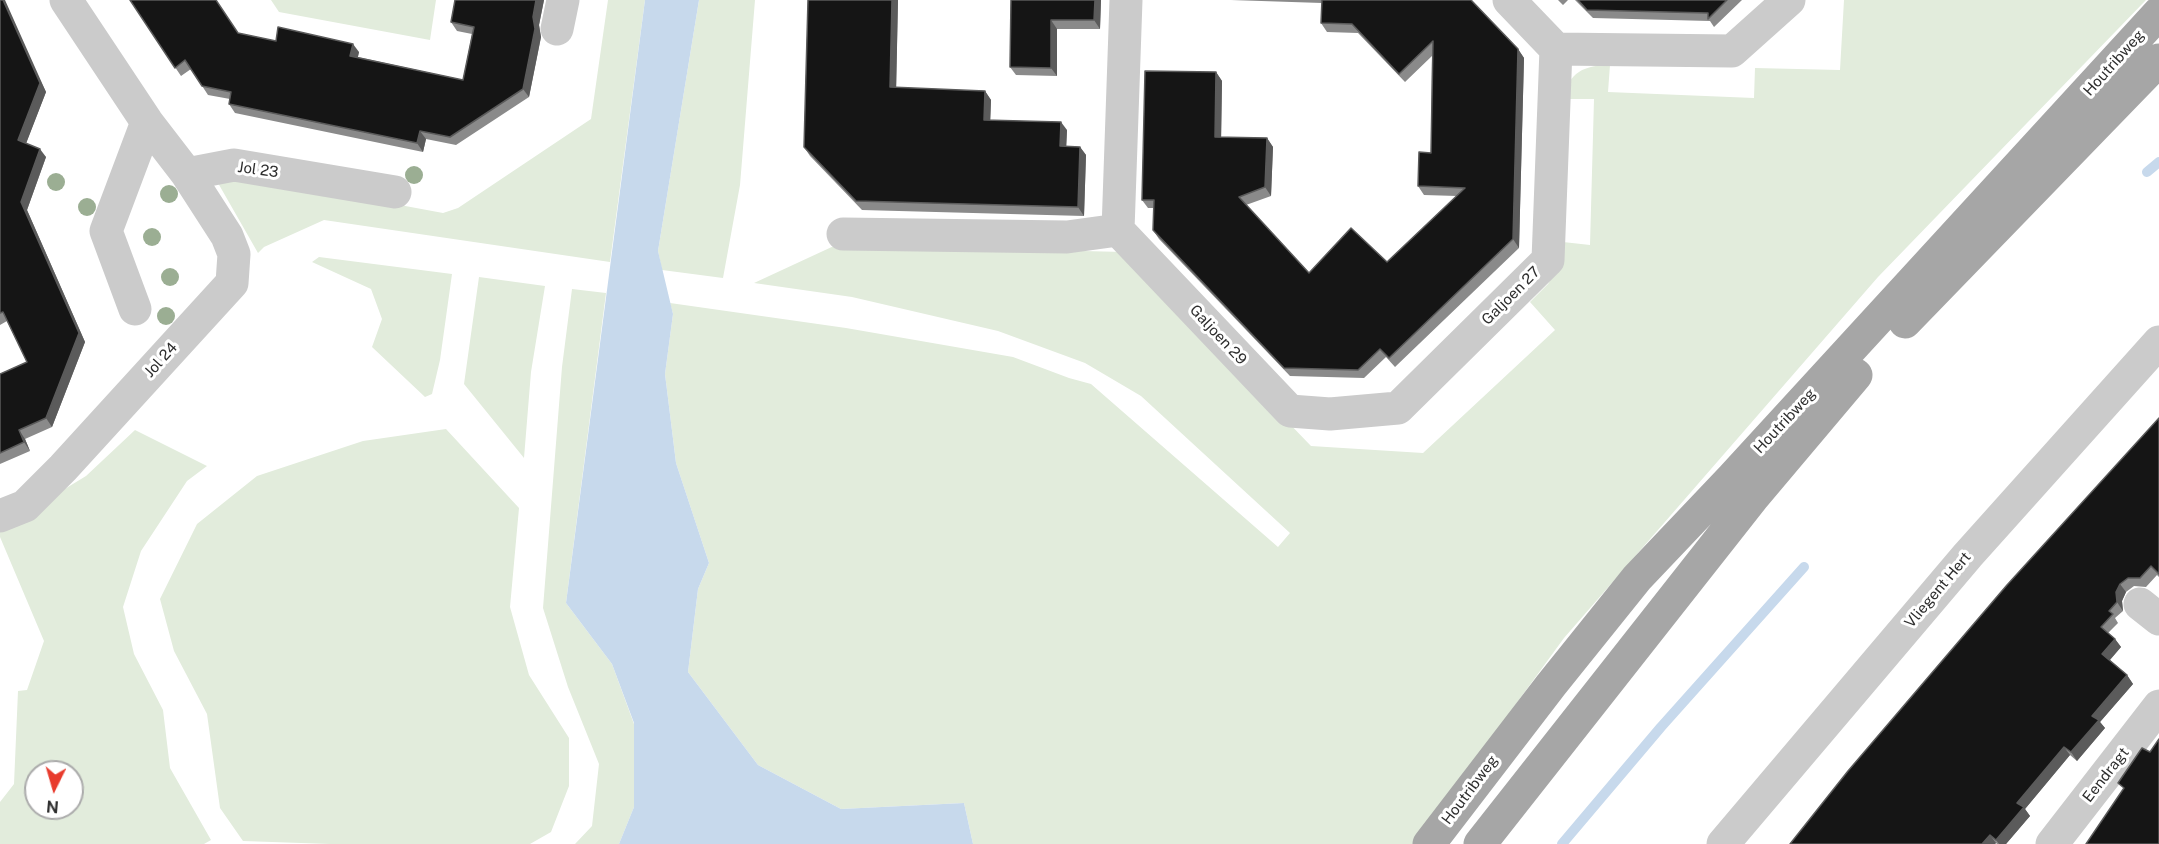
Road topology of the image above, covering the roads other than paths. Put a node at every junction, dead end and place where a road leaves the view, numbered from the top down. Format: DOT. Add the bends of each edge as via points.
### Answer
graph roads {
  1 [pos="66,0"];
  2 [pos="1126,0"];
  3 [pos="1509,0"];
  4 [pos="1779,10"];
  5 [pos="2159,13"];
  6 [pos="1556,49"];
  7 [pos="2159,60"];
  8 [pos="147,122"];
  9 [pos="187,174"];
  10 [pos="395,192"];
  11 [pos="1118,230"];
  12 [pos="843,234"];
  13 [pos="135,309"];
  14 [pos="2159,342"];
  15 [pos="1330,414"];
  16 [pos="0,516"];
  17 [pos="2159,706"];
  18 [pos="1430,844"];
  19 [pos="1480,844"];
  20 [pos="1723,844"];
  21 [pos="2052,844"];
  1 -- 8 [label="street"];
  2 -- 11 [label="street"];
  3 -- 6 [label="street"];
  4 -- 6 [label="street" via="1732,51"];
  5 -- 18 [label="main road, Houtribweg" via="1636,578"];
  6 -- 15 [label="street, Galjoen 27" via="1548,260 1398,408"];
  7 -- 19 [label="main road, Houtribweg" via="1864,364 1754,496"];
  8 -- 9 [label="street"];
  8 -- 13 [label="street" via="106,231"];
  9 -- 10 [label="street, Jol 23" via="234,165"];
  9 -- 16 [label="street, Jol 24" via="227,236 234,254 232,283 63,468 25,506"];
  11 -- 12 [label="street" via="1067,237"];
  11 -- 15 [label="street, Galjoen 29" via="1290,411"];
  14 -- 20 [label="street, Vliegent Hert" via="1968,555"];
  17 -- 21 [label="street, Eendragt"];
}
